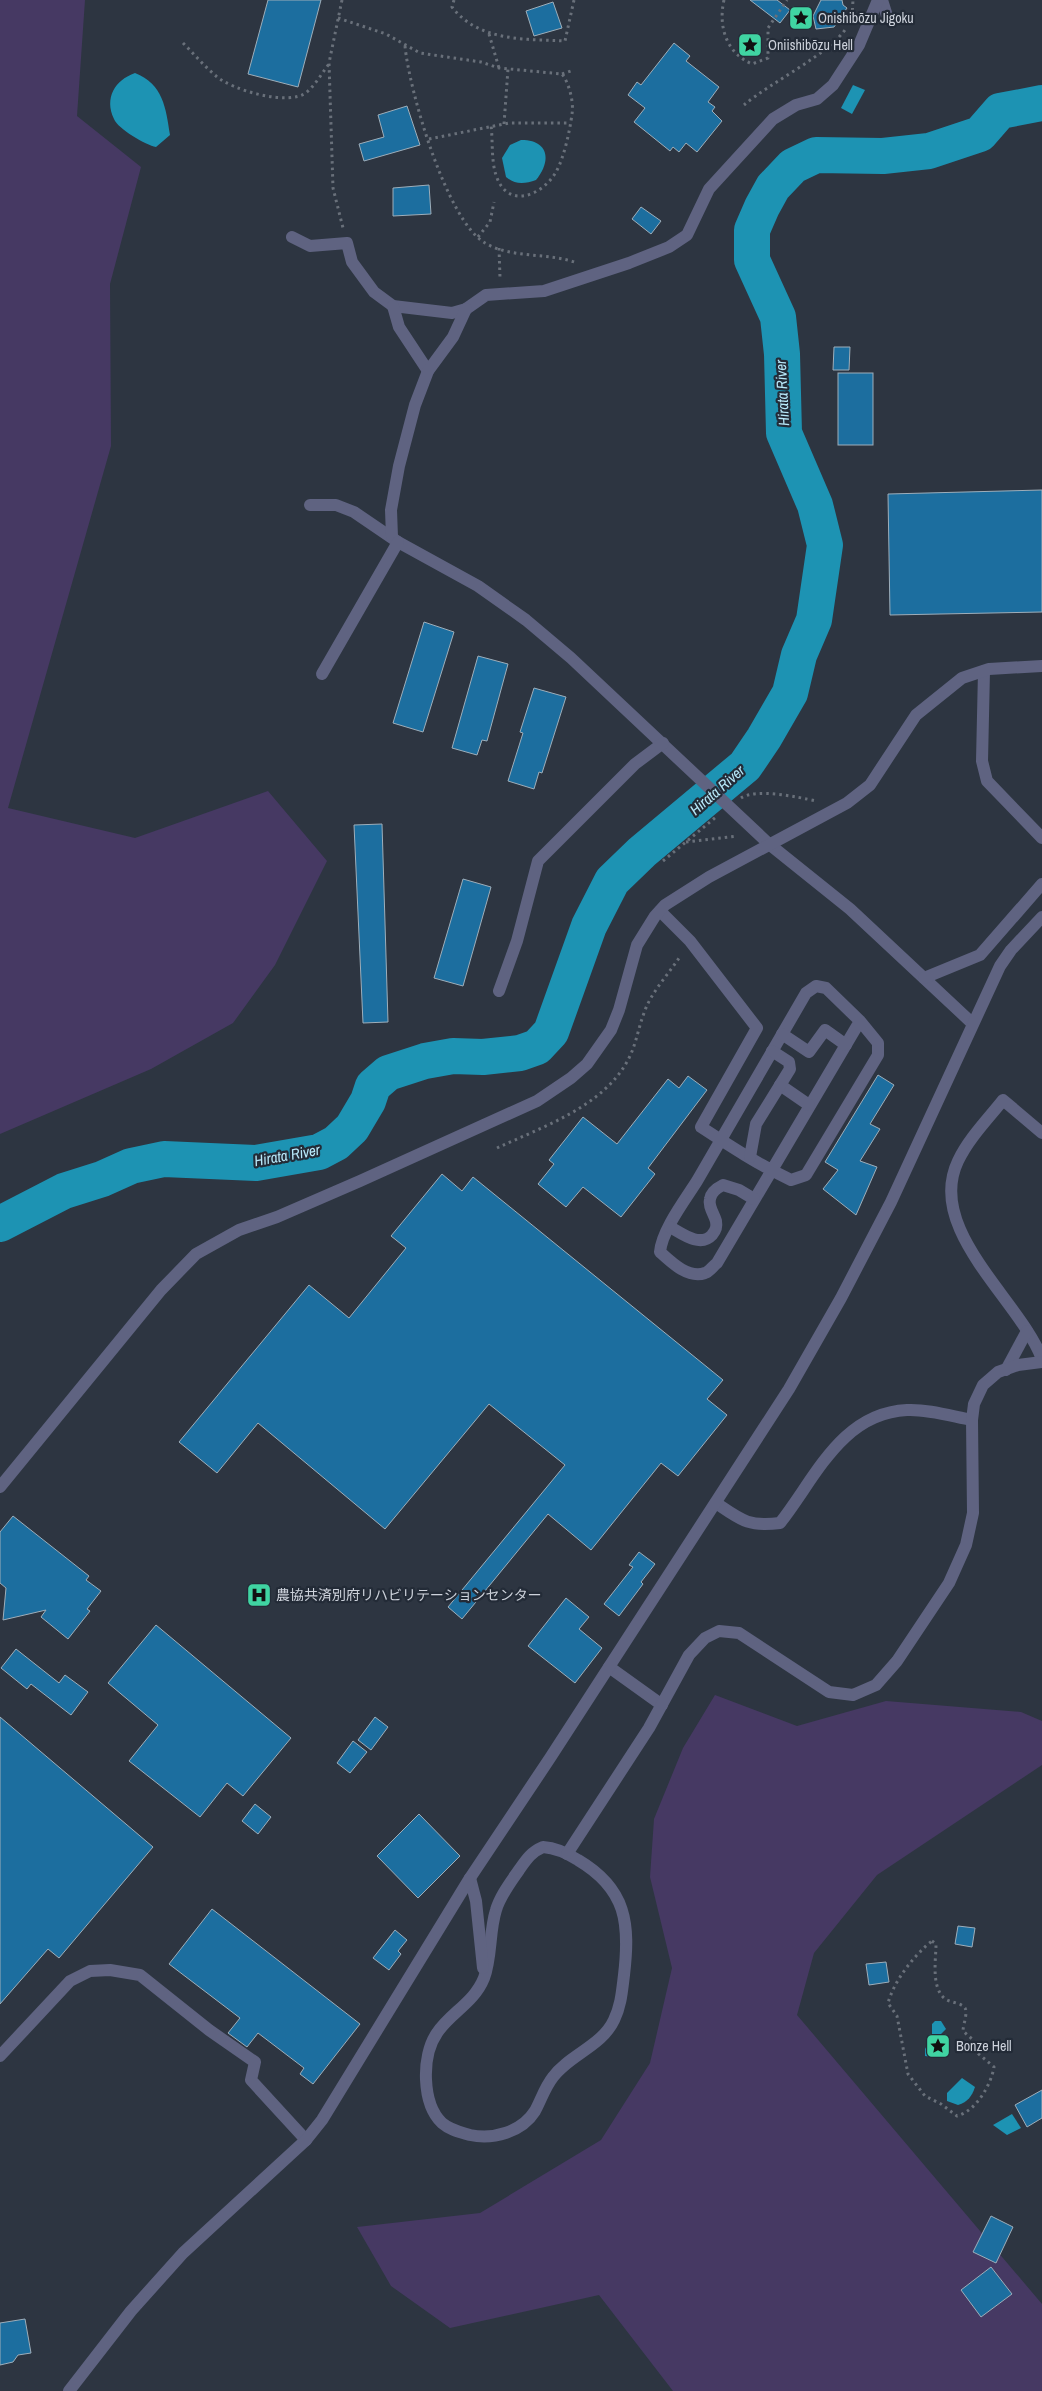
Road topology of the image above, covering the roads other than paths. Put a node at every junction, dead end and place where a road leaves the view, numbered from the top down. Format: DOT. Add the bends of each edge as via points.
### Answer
graph roads {
  1 [pos="880,0"];
  2 [pos="888,18"];
  3 [pos="292,237"];
  4 [pos="393,306"];
  5 [pos="466,309"];
  6 [pos="428,371"];
  7 [pos="310,504"];
  8 [pos="395,540"];
  9 [pos="1042,666"];
  10 [pos="984,671"];
  11 [pos="322,674"];
  12 [pos="663,743"];
  13 [pos="1042,838"];
  14 [pos="769,844"];
  15 [pos="1042,884"];
  16 [pos="660,911"];
  17 [pos="1042,917"];
  18 [pos="924,978"];
  19 [pos="499,991"];
  20 [pos="860,1021"];
  21 [pos="972,1023"];
  22 [pos="782,1034"];
  23 [pos="846,1046"];
  24 [pos="772,1051"];
  25 [pos="780,1085"];
  26 [pos="809,1105"];
  27 [pos="1042,1133"];
  28 [pos="720,1140"];
  29 [pos="750,1157"];
  30 [pos="770,1170"];
  31 [pos="754,1199"];
  32 [pos="670,1227"];
  33 [pos="1027,1331"];
  34 [pos="1042,1360"];
  35 [pos="1006,1370"];
  36 [pos="972,1420"];
  37 [pos="0,1487"];
  38 [pos="716,1503"];
  39 [pos="609,1667"];
  40 [pos="662,1705"];
  41 [pos="567,1854"];
  42 [pos="470,1878"];
  43 [pos="484,1978"];
  44 [pos="0,2056"];
  45 [pos="306,2140"];
  46 [pos="69,2391"];
  1 -- 2 [label="street"];
  1 -- 5 [label="street" via="859,45 833,85 817,99 796,104 773,119 757,135 709,189 687,235 669,247 598,274 544,291 486,295"];
  3 -- 4 [label="street" via="310,246 347,243 352,262 374,292"];
  4 -- 5 [label="street" via="452,313"];
  4 -- 6 [label="street" via="399,327"];
  5 -- 6 [label="street" via="453,337"];
  6 -- 8 [label="street" via="415,404 399,466 391,510"];
  7 -- 8 [label="street" via="336,505 354,512"];
  8 -- 11 [label="street"];
  8 -- 12 [label="street" via="478,586 526,620"];
  9 -- 10 [label="street"];
  10 -- 13 [label="street" via="982,761 987,781"];
  10 -- 14 [label="street" via="962,678 916,715 870,785 847,803"];
  12 -- 14 [label="street"];
  12 -- 19 [label="street" via="635,764 538,861 517,941"];
  14 -- 16 [label="street" via="708,877"];
  14 -- 18 [label="street" via="850,909"];
  15 -- 18 [label="street" via="980,955"];
  16 -- 28 [label="street" via="690,940 757,1028 700,1127"];
  16 -- 37 [label="street" via="637,945 611,1030 588,1064 537,1101 277,1217 239,1230 196,1254 162,1290"];
  17 -- 21 [label="street" via="1000,966"];
  18 -- 21 [label="street"];
  20 -- 22 [label="street" via="826,988 816,986 806,993"];
  20 -- 23 [label="street"];
  20 -- 30 [label="street" via="878,1044 878,1055 806,1175 790,1180"];
  21 -- 38 [label="street" via="864,1254 789,1389"];
  22 -- 23 [label="street" via="809,1052 825,1030"];
  22 -- 24 [label="street"];
  23 -- 26 [label="street"];
  24 -- 25 [label="street" via="789,1062 790,1069"];
  24 -- 28 [label="street"];
  25 -- 26 [label="street"];
  25 -- 29 [label="street" via="756,1124"];
  26 -- 30 [label="street"];
  27 -- 33 [label="street" via="1003,1100 970,1141 950,1184 952,1209 968,1244"];
  28 -- 29 [label="street"];
  28 -- 32 [label="street"];
  29 -- 30 [label="street"];
  30 -- 31 [label="street"];
  31 -- 32 [label="street" via="723,1185 714,1190 710,1198 716,1223 716,1230 710,1238 701,1241"];
  31 -- 32 [label="street" via="717,1263 705,1274 690,1274 660,1252 661,1242"];
  33 -- 34 [label="street" via="1035,1341"];
  33 -- 35 [label="street"];
  34 -- 35 [label="street"];
  35 -- 36 [label="street" via="998,1372 983,1385 974,1404"];
  36 -- 38 [label="street" via="908,1410 884,1413 850,1431 827,1455 780,1524 759,1526 740,1520"];
  36 -- 40 [label="street" via="973,1513 966,1545 949,1583 897,1661 876,1685 853,1695 829,1692 739,1633 719,1631 705,1638 689,1655"];
  38 -- 39 [label="street"];
  39 -- 40 [label="street"];
  39 -- 42 [label="street"];
  40 -- 41 [label="street"];
  41 -- 43 [label="street" via="552,1848 533,1851 510,1884 496,1911"];
  41 -- 43 [label="street" via="592,1868 605,1880 627,1925 628,1944 618,2011 602,2037 566,2063 551,2079 529,2119 516,2128 488,2137 457,2132 438,2118 431,2104 426,2068 431,2043 437,2032 473,1997"];
  42 -- 43 [label="street" via="476,1901"];
  42 -- 45 [label="street" via="322,2120"];
  44 -- 45 [label="street" via="60,1990 79,1975 110,1970 140,1975 255,2062 251,2080"];
  45 -- 46 [label="street" via="183,2253 131,2311"];
}
